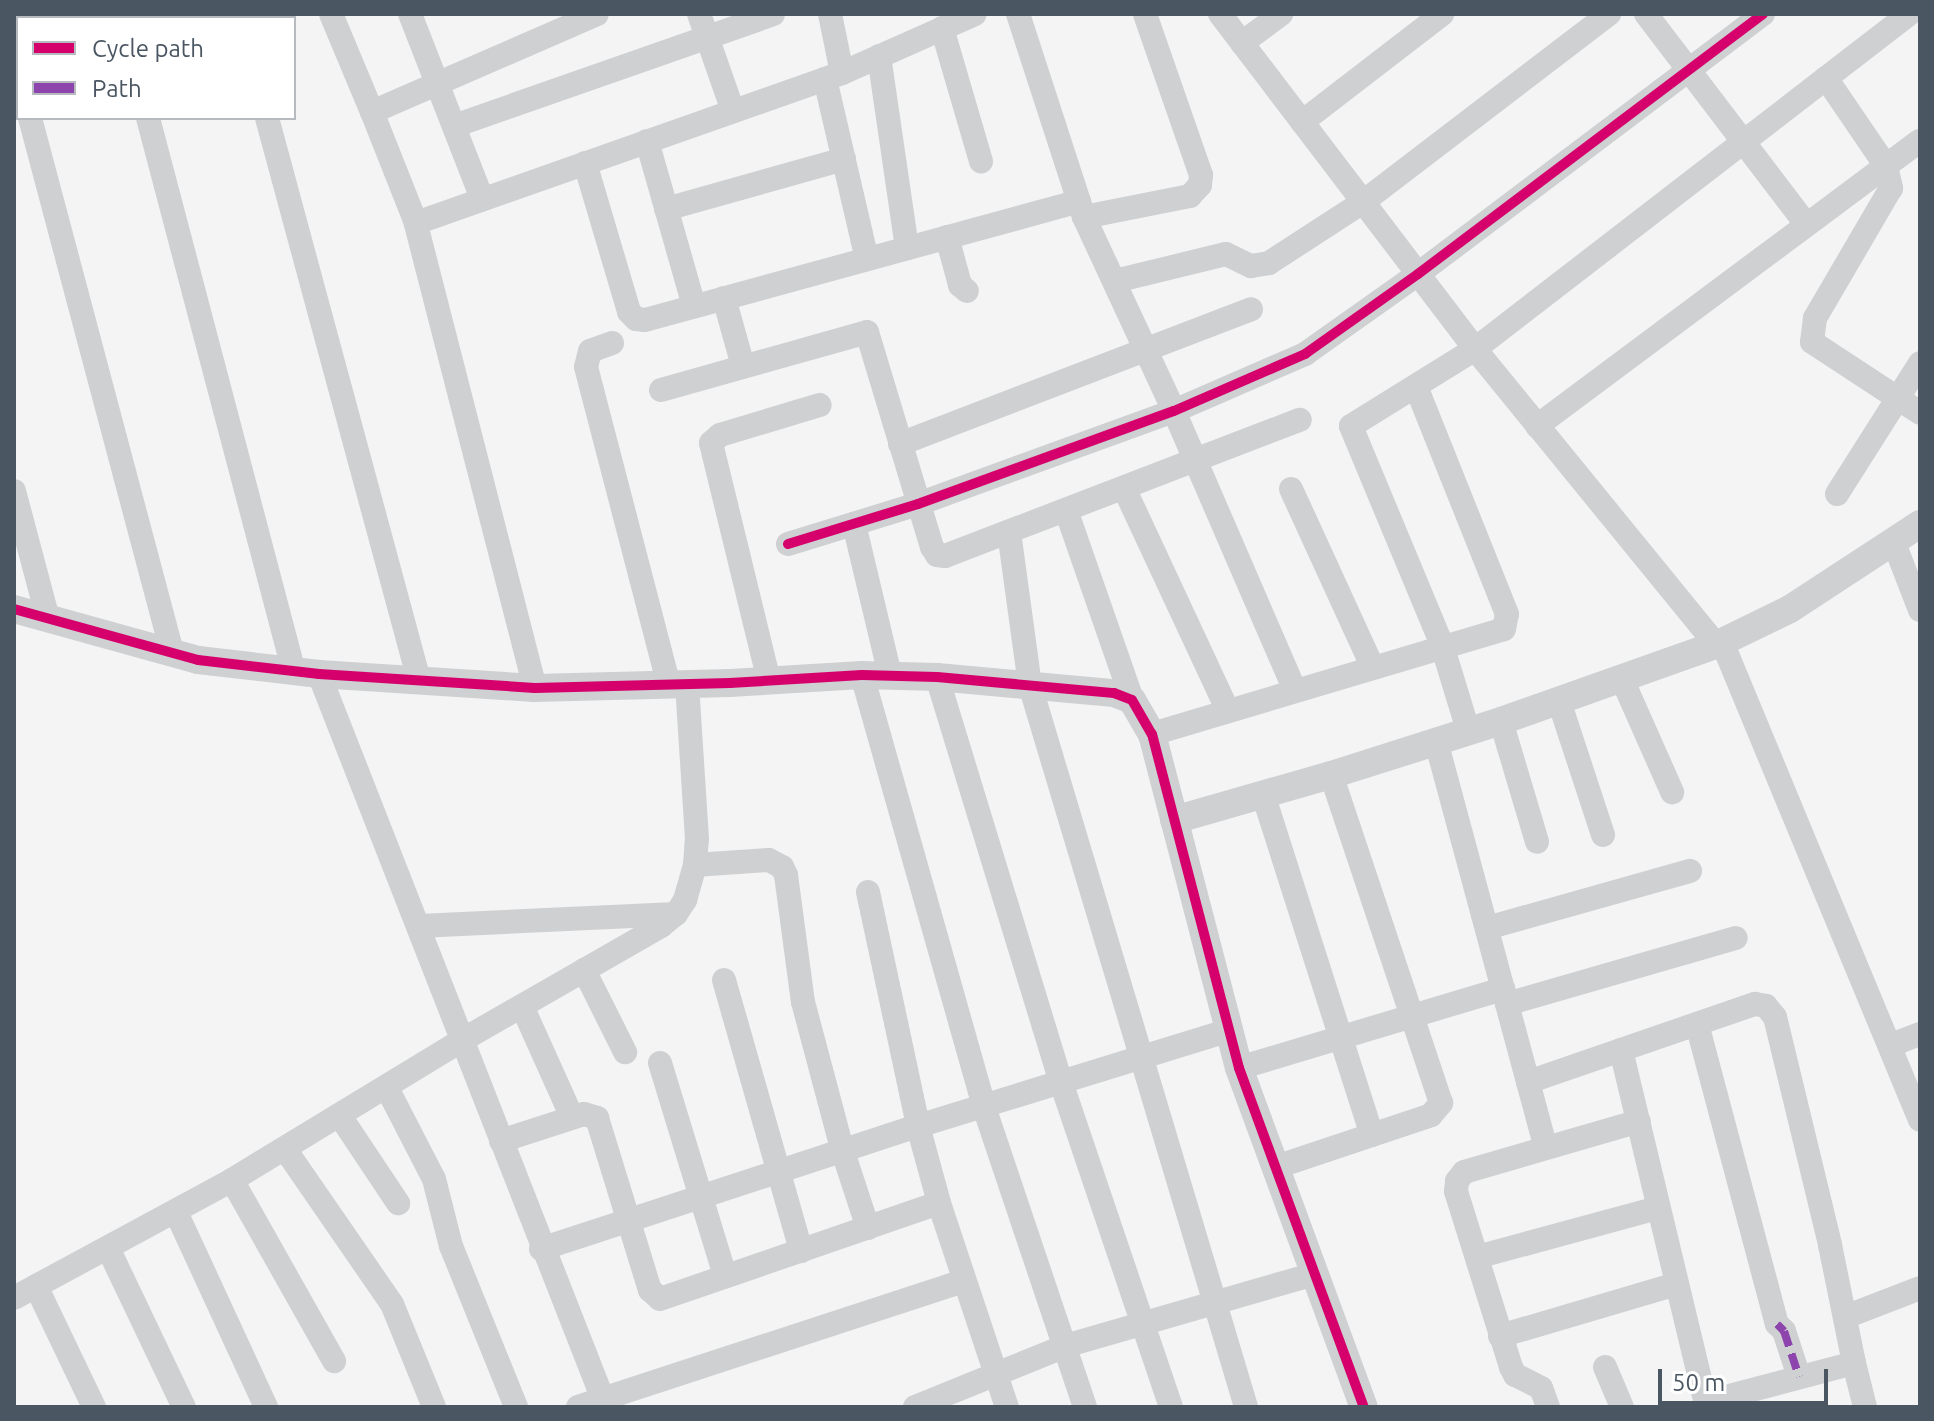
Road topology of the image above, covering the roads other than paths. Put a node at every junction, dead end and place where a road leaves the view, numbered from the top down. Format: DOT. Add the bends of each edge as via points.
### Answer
graph roads {
  1 [pos="331,14"];
  2 [pos="597,14"];
  3 [pos="773,14"];
  4 [pos="830,14"];
  5 [pos="975,14"];
  6 [pos="1018,14"];
  7 [pos="1145,14"];
  8 [pos="1220,14"];
  9 [pos="1281,14"];
  10 [pos="1442,14"];
  11 [pos="1609,14"];
  12 [pos="1646,14"];
  13 [pos="1763,14"];
  14 [pos="1909,14"];
  15 [pos="417,16"];
  16 [pos="703,24"];
  17 [pos="942,28"];
  18 [pos="1242,43"];
  19 [pos="879,56"];
  20 [pos="1689,70"];
  21 [pos="833,76"];
  22 [pos="1826,78"];
  23 [pos="436,82"];
  24 [pos="733,111"];
  25 [pos="372,112"];
  26 [pos="31,120"];
  27 [pos="149,120"];
  28 [pos="268,120"];
  29 [pos="1302,122"];
  30 [pos="454,126"];
  31 [pos="647,141"];
  32 [pos="1920,141"];
  33 [pos="1743,142"];
  34 [pos="844,159"];
  35 [pos="981,161"];
  36 [pos="585,163"];
  37 [pos="1886,166"];
  38 [pos="482,199"];
  39 [pos="1363,202"];
  40 [pos="666,209"];
  41 [pos="1081,209"];
  42 [pos="416,223"];
  43 [pos="1807,225"];
  44 [pos="947,237"];
  45 [pos="907,248"];
  46 [pos="867,259"];
  47 [pos="1418,274"];
  48 [pos="1115,281"];
  49 [pos="967,291"];
  50 [pos="724,298"];
  51 [pos="694,306"];
  52 [pos="1251,309"];
  53 [pos="612,343"];
  54 [pos="1475,349"];
  55 [pos="1145,350"];
  56 [pos="1920,363"];
  57 [pos="743,366"];
  58 [pos="1416,386"];
  59 [pos="661,390"];
  60 [pos="1898,399"];
  61 [pos="820,405"];
  62 [pos="1174,411"];
  63 [pos="1920,413"];
  64 [pos="1300,420"];
  65 [pos="1537,426"];
  66 [pos="900,444"];
  67 [pos="1196,460"];
  68 [pos="1124,488"];
  69 [pos="1291,489"];
  70 [pos="14,491"];
  71 [pos="1837,494"];
  72 [pos="918,504"];
  73 [pos="1066,510"];
  74 [pos="854,524"];
  75 [pos="1920,524"];
  76 [pos="1009,532"];
  77 [pos="1894,543"];
  78 [pos="788,544"];
  79 [pos="14,609"];
  80 [pos="1920,610"];
  81 [pos="48,619"];
  82 [pos="1719,644"];
  83 [pos="1442,645"];
  84 [pos="172,652"];
  85 [pos="1372,666"];
  86 [pos="307,673"];
  87 [pos="862,675"];
  88 [pos="890,675"];
  89 [pos="937,677"];
  90 [pos="1622,679"];
  91 [pos="419,680"];
  92 [pos="769,681"];
  93 [pos="678,685"];
  94 [pos="1030,685"];
  95 [pos="535,688"];
  96 [pos="1295,690"];
  97 [pos="1132,700"];
  98 [pos="1559,701"];
  99 [pos="1228,711"];
  100 [pos="1501,721"];
  101 [pos="1468,730"];
  102 [pos="1152,734"];
  103 [pos="1436,741"];
  104 [pos="1331,775"];
  105 [pos="1672,792"];
  106 [pos="1263,794"];
  107 [pos="1174,820"];
  108 [pos="1603,835"];
  109 [pos="1537,842"];
  110 [pos="695,865"];
  111 [pos="1690,871"];
  112 [pos="868,892"];
  113 [pos="676,914"];
  114 [pos="419,926"];
  115 [pos="1487,928"];
  116 [pos="1736,938"];
  117 [pos="584,970"];
  118 [pos="724,980"];
  119 [pos="1505,996"];
  120 [pos="522,1006"];
  121 [pos="1411,1017"];
  122 [pos="1697,1024"];
  123 [pos="1227,1031"];
  124 [pos="1920,1034"];
  125 [pos="1341,1038"];
  126 [pos="464,1039"];
  127 [pos="1891,1045"];
  128 [pos="1621,1050"];
  129 [pos="625,1052"];
  130 [pos="1141,1058"];
  131 [pos="660,1063"];
  132 [pos="1239,1068"];
  133 [pos="1528,1082"];
  134 [pos="1062,1085"];
  135 [pos="387,1088"];
  136 [pos="984,1107"];
  137 [pos="340,1116"];
  138 [pos="572,1117"];
  139 [pos="1920,1120"];
  140 [pos="1639,1121"];
  141 [pos="918,1126"];
  142 [pos="1372,1135"];
  143 [pos="501,1141"];
  144 [pos="1545,1146"];
  145 [pos="285,1149"];
  146 [pos="843,1152"];
  147 [pos="1276,1167"];
  148 [pos="778,1172"];
  149 [pos="232,1180"];
  150 [pos="701,1196"];
  151 [pos="398,1203"];
  152 [pos="939,1203"];
  153 [pos="1657,1208"];
  154 [pos="176,1212"];
  155 [pos="627,1220"];
  156 [pos="868,1228"];
  157 [pos="108,1248"];
  158 [pos="541,1249"];
  159 [pos="801,1251"];
  160 [pos="1477,1257"];
  161 [pos="1314,1274"];
  162 [pos="725,1276"];
  163 [pos="964,1281"];
  164 [pos="1677,1284"];
  165 [pos="36,1286"];
  166 [pos="1920,1288"];
  167 [pos="14,1298"];
  168 [pos="1215,1304"];
  169 [pos="1845,1317"];
  170 [pos="1144,1322"];
  171 [pos="1500,1336"];
  172 [pos="1065,1346"];
  173 [pos="334,1361"];
  174 [pos="1854,1363"];
  175 [pos="1605,1367"];
  176 [pos="997,1374"];
  177 [pos="1799,1377"];
  178 [pos="604,1403"];
  179 [pos="1706,1404"];
  180 [pos="926,1405"];
  181 [pos="94,1407"];
  182 [pos="184,1407"];
  183 [pos="266,1407"];
  184 [pos="434,1407"];
  185 [pos="516,1407"];
  186 [pos="578,1407"];
  187 [pos="1007,1407"];
  188 [pos="1085,1407"];
  189 [pos="1171,1407"];
  190 [pos="1246,1407"];
  191 [pos="1364,1407"];
  192 [pos="1548,1407"];
  193 [pos="1622,1407"];
  194 [pos="1865,1407"];
  1 -- 25 [label="street"];
  2 -- 23 [label="street"];
  3 -- 16 [label="street"];
  4 -- 21 [label="street"];
  5 -- 17 [label="street"];
  6 -- 41 [label="street"];
  7 -- 41 [label="street" via="1201,175 1200,185 1190,196"];
  8 -- 18 [label="street"];
  9 -- 18 [label="street"];
  10 -- 29 [label="street"];
  11 -- 39 [label="street"];
  12 -- 20 [label="street"];
  13 -- 20 [label="street"];
  14 -- 22 [label="street"];
  15 -- 23 [label="street"];
  16 -- 24 [label="street"];
  16 -- 30 [label="street"];
  17 -- 19 [label="street"];
  17 -- 35 [label="street"];
  18 -- 29 [label="street"];
  19 -- 21 [label="street"];
  19 -- 45 [label="street"];
  20 -- 33 [label="street"];
  20 -- 47 [label="street"];
  21 -- 24 [label="street"];
  21 -- 34 [label="street"];
  22 -- 33 [label="street"];
  22 -- 37 [label="street"];
  23 -- 25 [label="street"];
  23 -- 30 [label="street"];
  24 -- 31 [label="street"];
  25 -- 42 [label="street"];
  26 -- 84 [label="street"];
  27 -- 86 [label="street"];
  28 -- 91 [label="street"];
  29 -- 39 [label="street"];
  30 -- 38 [label="street"];
  31 -- 36 [label="street"];
  31 -- 40 [label="street"];
  32 -- 37 [label="street"];
  33 -- 43 [label="street"];
  33 -- 54 [label="street"];
  34 -- 40 [label="street"];
  34 -- 46 [label="street"];
  36 -- 38 [label="street"];
  36 -- 51 [label="street" via="629,312 645,320"];
  37 -- 43 [label="street"];
  37 -- 60 [label="street" via="1891,188 1815,318 1812,342"];
  38 -- 42 [label="street"];
  39 -- 47 [label="street"];
  39 -- 48 [label="street" via="1269,263 1251,266 1226,254"];
  40 -- 51 [label="street"];
  41 -- 44 [label="street"];
  41 -- 48 [label="street"];
  42 -- 95 [label="street"];
  43 -- 65 [label="street"];
  44 -- 45 [label="street"];
  44 -- 49 [label="street" via="960,285"];
  45 -- 46 [label="street"];
  46 -- 50 [label="street"];
  47 -- 54 [label="street"];
  47 -- 62 [label="street" via="1305,354"];
  48 -- 55 [label="street"];
  50 -- 51 [label="street"];
  50 -- 57 [label="street"];
  52 -- 55 [label="street"];
  53 -- 93 [label="street" via="590,351 586,367"];
  54 -- 58 [label="street"];
  54 -- 65 [label="street"];
  55 -- 62 [label="street"];
  55 -- 66 [label="street"];
  56 -- 60 [label="street"];
  57 -- 59 [label="street"];
  57 -- 66 [label="street" via="867,332"];
  58 -- 83 [label="street" via="1351,429"];
  58 -- 83 [label="street" via="1508,622 1497,632"];
  60 -- 63 [label="street"];
  60 -- 71 [label="street"];
  61 -- 92 [label="street" via="720,435 711,443"];
  62 -- 67 [label="street"];
  62 -- 72 [label="street"];
  64 -- 67 [label="street"];
  65 -- 82 [label="street"];
  66 -- 72 [label="street"];
  67 -- 68 [label="street"];
  67 -- 96 [label="street"];
  68 -- 73 [label="street"];
  68 -- 99 [label="street"];
  69 -- 85 [label="street"];
  70 -- 81 [label="street"];
  72 -- 74 [label="street"];
  72 -- 76 [label="street" via="937,555"];
  73 -- 76 [label="street"];
  73 -- 97 [label="street"];
  74 -- 78 [label="street"];
  74 -- 88 [label="street"];
  75 -- 77 [label="street"];
  76 -- 94 [label="street"];
  77 -- 80 [label="street"];
  77 -- 82 [label="street" via="1790,609"];
  79 -- 81 [label="street"];
  81 -- 84 [label="street"];
  82 -- 90 [label="street"];
  82 -- 127 [label="street"];
  83 -- 85 [label="street"];
  83 -- 101 [label="street"];
  84 -- 86 [label="street" via="248,668"];
  85 -- 96 [label="street"];
  86 -- 91 [label="street"];
  86 -- 114 [label="street"];
  87 -- 88 [label="street"];
  87 -- 92 [label="street"];
  87 -- 136 [label="street"];
  88 -- 89 [label="street"];
  89 -- 94 [label="street"];
  89 -- 134 [label="street"];
  90 -- 98 [label="street"];
  90 -- 105 [label="street"];
  91 -- 95 [label="street"];
  92 -- 93 [label="street"];
  93 -- 95 [label="street"];
  93 -- 110 [label="street"];
  94 -- 97 [label="street" via="1114,693"];
  94 -- 130 [label="street"];
  96 -- 99 [label="street"];
  97 -- 102 [label="street"];
  98 -- 100 [label="street"];
  98 -- 108 [label="street"];
  99 -- 102 [label="street"];
  100 -- 101 [label="street"];
  100 -- 109 [label="street"];
  101 -- 103 [label="street"];
  102 -- 107 [label="street"];
  103 -- 104 [label="street"];
  103 -- 115 [label="street"];
  104 -- 106 [label="street"];
  104 -- 121 [label="street"];
  106 -- 107 [label="street"];
  106 -- 125 [label="street"];
  107 -- 123 [label="street"];
  110 -- 113 [label="street"];
  110 -- 146 [label="street" via="769,860 782,867 803,1002"];
  111 -- 115 [label="street"];
  112 -- 141 [label="street"];
  113 -- 114 [label="street"];
  113 -- 117 [label="street"];
  114 -- 126 [label="street"];
  115 -- 119 [label="street"];
  116 -- 119 [label="street"];
  117 -- 120 [label="street"];
  117 -- 129 [label="street"];
  118 -- 148 [label="street"];
  119 -- 121 [label="street"];
  119 -- 133 [label="street"];
  120 -- 126 [label="street"];
  120 -- 138 [label="street"];
  121 -- 125 [label="street"];
  121 -- 142 [label="street" via="1440,1108"];
  122 -- 128 [label="street"];
  122 -- 169 [label="street" via="1755,1004 1766,1006 1775,1017"];
  122 -- 177 [label="street" via="1777,1324"];
  123 -- 130 [label="street"];
  123 -- 132 [label="street"];
  124 -- 127 [label="street"];
  125 -- 132 [label="street"];
  125 -- 142 [label="street"];
  126 -- 135 [label="street"];
  126 -- 143 [label="street"];
  127 -- 139 [label="street"];
  128 -- 133 [label="street"];
  128 -- 140 [label="street"];
  130 -- 134 [label="street"];
  130 -- 168 [label="street"];
  131 -- 150 [label="street"];
  132 -- 147 [label="street"];
  133 -- 144 [label="street"];
  134 -- 136 [label="street"];
  134 -- 170 [label="street"];
  135 -- 137 [label="street"];
  135 -- 185 [label="street" via="434,1179 451,1246"];
  136 -- 141 [label="street"];
  136 -- 172 [label="street"];
  137 -- 145 [label="street"];
  137 -- 151 [label="street"];
  138 -- 143 [label="street"];
  138 -- 155 [label="street" via="589,1113 600,1122"];
  140 -- 144 [label="street"];
  140 -- 153 [label="street"];
  141 -- 146 [label="street"];
  141 -- 152 [label="street"];
  142 -- 147 [label="street"];
  143 -- 158 [label="street"];
  144 -- 160 [label="street" via="1464,1172 1457,1181"];
  145 -- 149 [label="street"];
  145 -- 184 [label="street" via="392,1304"];
  146 -- 148 [label="street"];
  146 -- 156 [label="street"];
  147 -- 161 [label="street"];
  148 -- 150 [label="street"];
  148 -- 159 [label="street"];
  149 -- 154 [label="street"];
  149 -- 173 [label="street"];
  150 -- 155 [label="street"];
  150 -- 162 [label="street"];
  152 -- 156 [label="street"];
  152 -- 163 [label="street"];
  153 -- 160 [label="street"];
  153 -- 164 [label="street"];
  154 -- 157 [label="street"];
  154 -- 183 [label="street"];
  155 -- 158 [label="street"];
  155 -- 162 [label="street" via="656,1299"];
  156 -- 159 [label="street"];
  157 -- 165 [label="street"];
  157 -- 182 [label="street"];
  158 -- 178 [label="street"];
  159 -- 162 [label="street"];
  160 -- 171 [label="street"];
  161 -- 168 [label="street"];
  161 -- 191 [label="street"];
  163 -- 176 [label="street"];
  163 -- 178 [label="street"];
  164 -- 171 [label="street"];
  164 -- 179 [label="street"];
  165 -- 167 [label="street"];
  165 -- 181 [label="street"];
  166 -- 169 [label="street"];
  168 -- 170 [label="street"];
  168 -- 190 [label="street"];
  169 -- 174 [label="street"];
  170 -- 172 [label="street"];
  170 -- 189 [label="street"];
  171 -- 192 [label="street" via="1515,1375 1541,1388"];
  172 -- 176 [label="street"];
  172 -- 188 [label="street"];
  174 -- 177 [label="street"];
  174 -- 194 [label="street"];
  175 -- 193 [label="street"];
  176 -- 180 [label="street"];
  176 -- 187 [label="street"];
  177 -- 179 [label="street"];
  178 -- 186 [label="street"];
}
